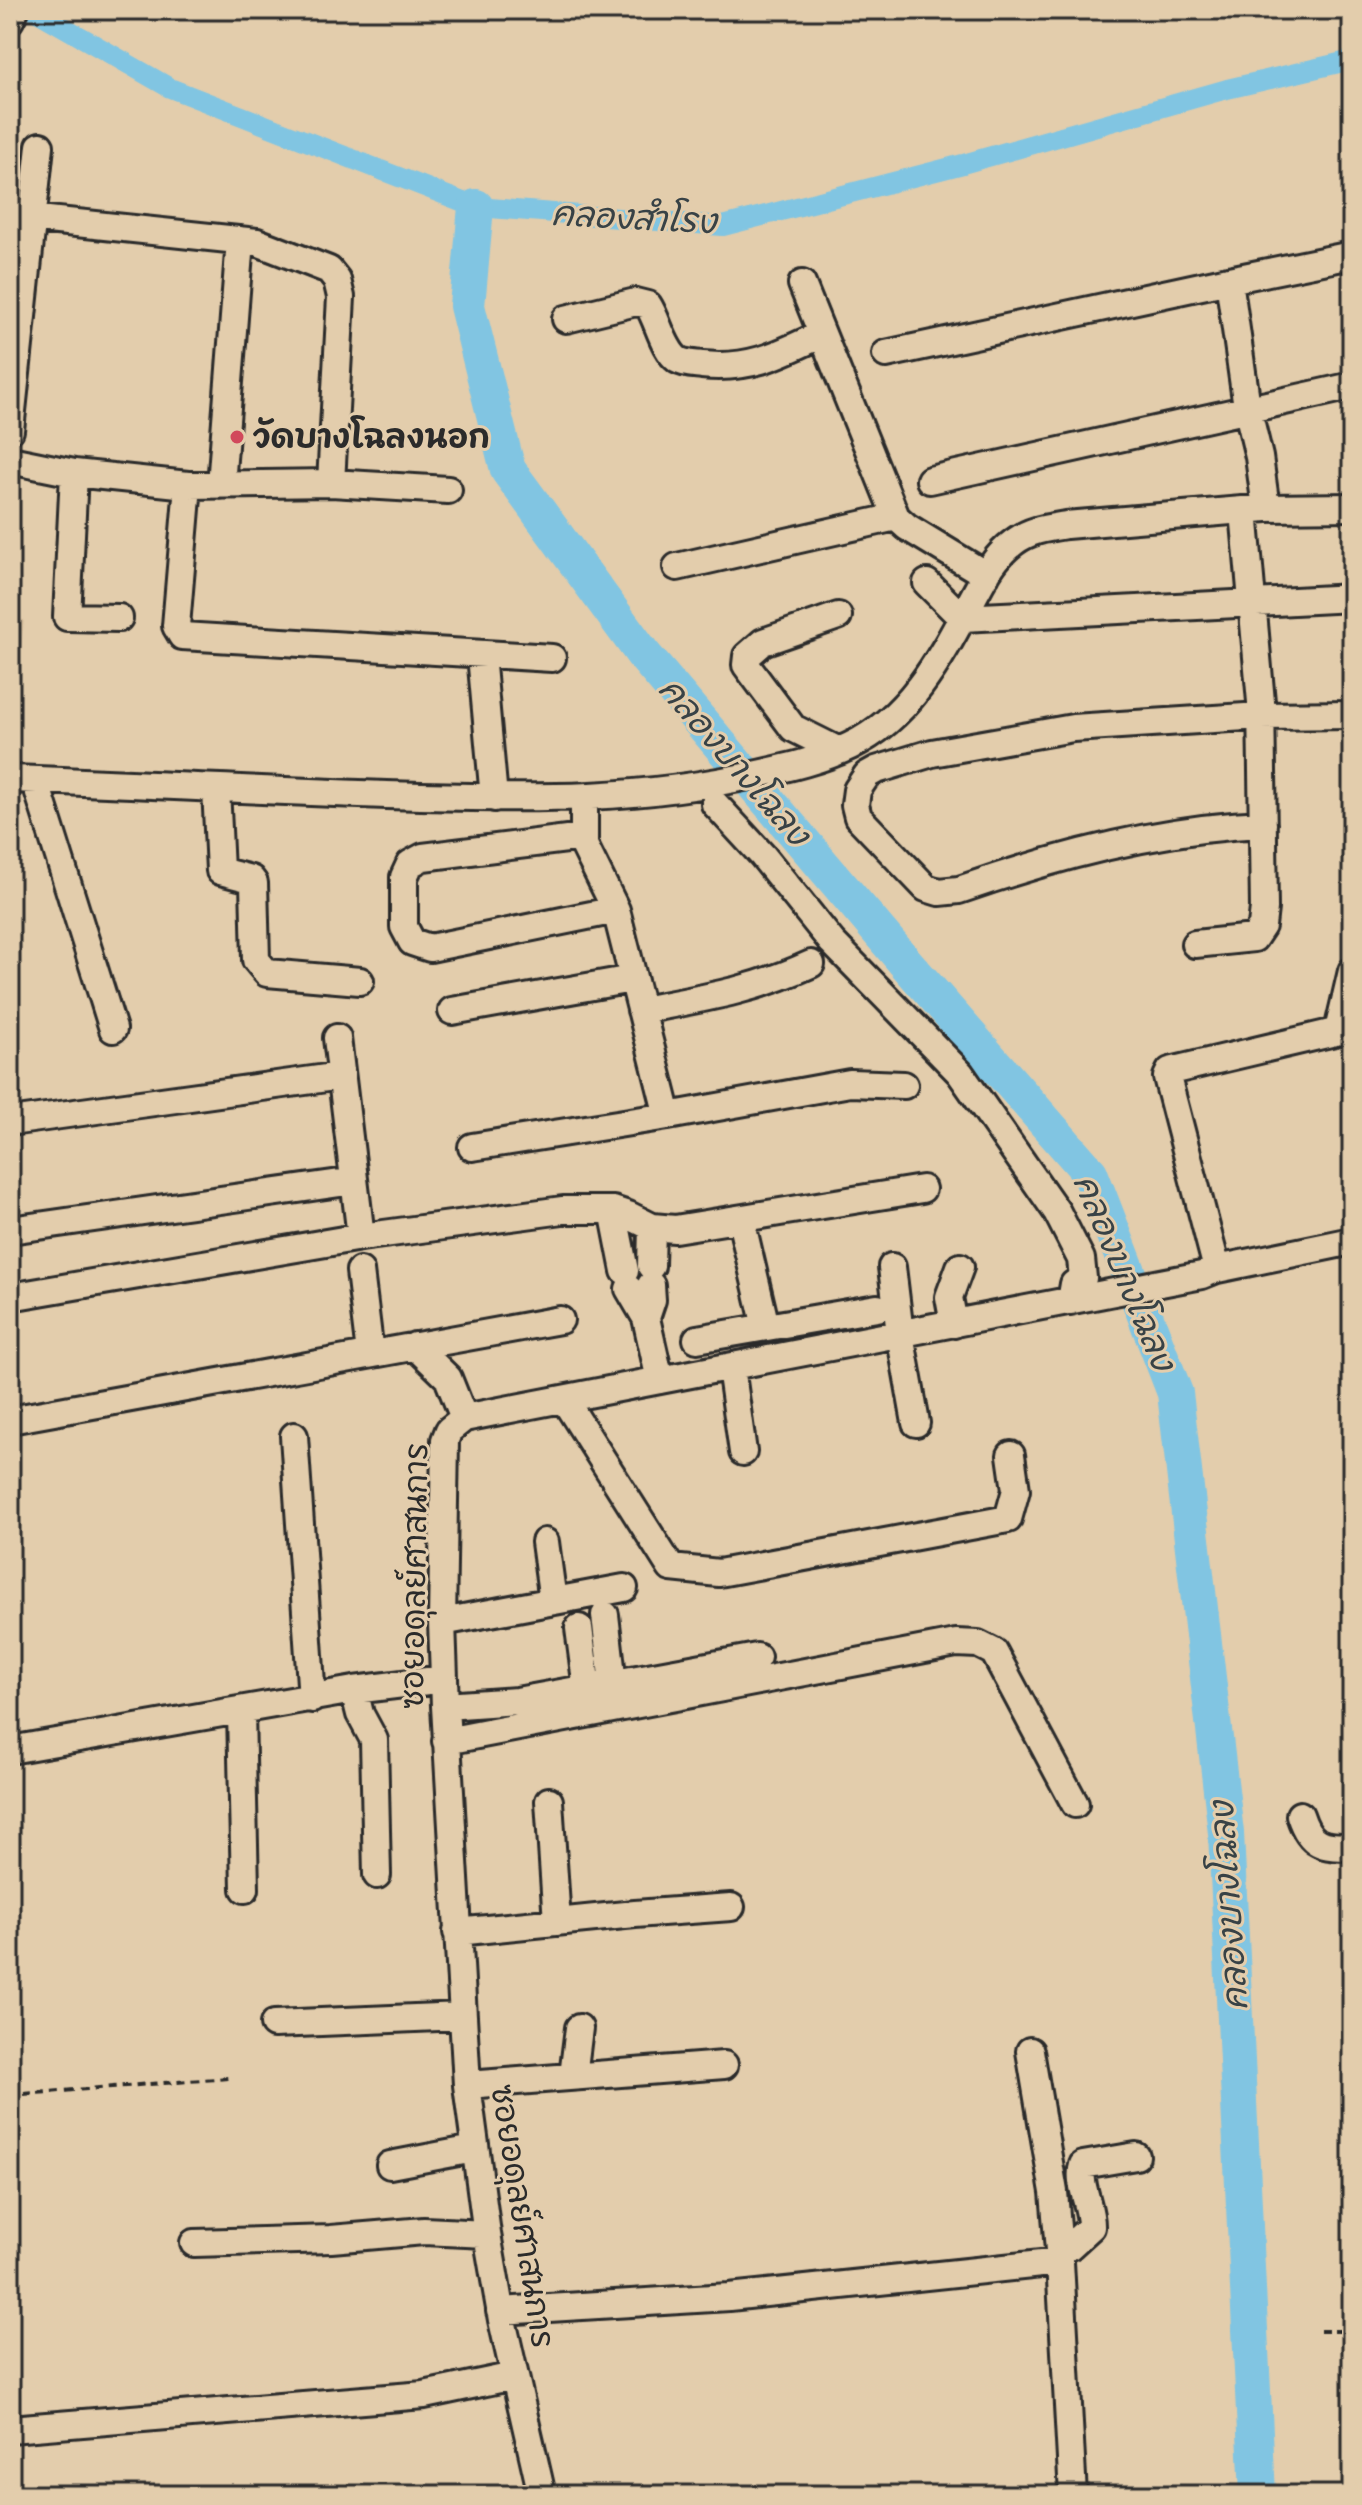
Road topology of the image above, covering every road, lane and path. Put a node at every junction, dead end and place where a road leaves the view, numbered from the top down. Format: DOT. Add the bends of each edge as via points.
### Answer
graph roads {
  1 [pos="15,10"];
  2 [pos="10,20"];
  3 [pos="40,146"];
  4 [pos="21,218"];
  5 [pos="240,240"];
  6 [pos="1352,255"];
  7 [pos="1229,280"];
  8 [pos="802,284"];
  9 [pos="566,319"];
  10 [pos="822,334"];
  11 [pos="886,354"];
  12 [pos="1352,386"];
  13 [pos="1247,407"];
  14 [pos="10,430"];
  15 [pos="10,460"];
  16 [pos="74,473"];
  17 [pos="930,480"];
  18 [pos="331,483"];
  19 [pos="188,485"];
  20 [pos="221,485"];
  21 [pos="448,490"];
  22 [pos="1352,507"];
  23 [pos="1255,510"];
  24 [pos="896,517"];
  25 [pos="677,567"];
  26 [pos="986,575"];
  27 [pos="927,583"];
  28 [pos="1352,598"];
  29 [pos="1252,604"];
  30 [pos="838,616"];
  31 [pos="119,618"];
  32 [pos="962,618"];
  33 [pos="481,655"];
  34 [pos="552,658"];
  35 [pos="1352,715"];
  36 [pos="1261,716"];
  37 [pos="839,751"];
  38 [pos="23,779"];
  39 [pos="216,788"];
  40 [pos="494,798"];
  41 [pos="584,798"];
  42 [pos="715,804"];
  43 [pos="1263,824"];
  44 [pos="583,837"];
  45 [pos="616,910"];
  46 [pos="1195,944"];
  47 [pos="811,964"];
  48 [pos="1352,971"];
  49 [pos="632,979"];
  50 [pos="360,981"];
  51 [pos="641,1010"];
  52 [pos="452,1011"];
  53 [pos="113,1029"];
  54 [pos="1345,1030"];
  55 [pos="337,1038"];
  56 [pos="341,1076"];
  57 [pos="904,1085"];
  58 [pos="668,1116"];
  59 [pos="10,1122"];
  60 [pos="472,1147"];
  61 [pos="354,1181"];
  62 [pos="922,1189"];
  63 [pos="613,1210"];
  64 [pos="741,1220"];
  65 [pos="652,1227"];
  66 [pos="10,1230"];
  67 [pos="361,1237"];
  68 [pos="1352,1241"];
  69 [pos="892,1267"];
  70 [pos="960,1267"];
  71 [pos="360,1271"];
  72 [pos="1209,1272"];
  73 [pos="639,1278"];
  74 [pos="10,1297"];
  75 [pos="1074,1300"];
  76 [pos="877,1308"];
  77 [pos="560,1320"];
  78 [pos="954,1324"];
  79 [pos="766,1327"];
  80 [pos="900,1334"];
  81 [pos="697,1339"];
  82 [pos="415,1346"];
  83 [pos="370,1354"];
  84 [pos="731,1367"];
  85 [pos="660,1380"];
  86 [pos="564,1399"];
  87 [pos="464,1418"];
  88 [pos="10,1420"];
  89 [pos="916,1423"];
  90 [pos="294,1436"];
  91 [pos="743,1452"];
  92 [pos="1011,1455"];
  93 [pos="545,1542"];
  94 [pos="624,1588"];
  95 [pos="553,1601"];
  96 [pos="605,1615"];
  97 [pos="442,1622"];
  98 [pos="579,1628"];
  99 [pos="757,1657"];
  100 [pos="444,1679"];
  101 [pos="600,1686"];
  102 [pos="354,1690"];
  103 [pos="312,1699"];
  104 [pos="445,1706"];
  105 [pos="241,1712"];
  106 [pos="446,1741"];
  107 [pos="10,1750"];
  108 [pos="549,1801"];
  109 [pos="1075,1804"];
  110 [pos="1300,1815"];
  111 [pos="1352,1847"];
  112 [pos="377,1875"];
  113 [pos="245,1889"];
  114 [pos="731,1907"];
  115 [pos="557,1922"];
  116 [pos="457,1932"];
  117 [pos="462,2016"];
  118 [pos="274,2024"];
  119 [pos="579,2028"];
  120 [pos="1030,2051"];
  121 [pos="724,2065"];
  122 [pos="573,2076"];
  123 [pos="228,2078"];
  124 [pos="467,2085"];
  125 [pos="10,2095"];
  126 [pos="474,2149"];
  127 [pos="1136,2156"];
  128 [pos="390,2165"];
  129 [pos="487,2234"];
  130 [pos="194,2243"];
  131 [pos="1060,2256"];
  132 [pos="500,2311"];
  133 [pos="1320,2331"];
  134 [pos="1352,2331"];
  135 [pos="514,2376"];
  136 [pos="10,2429"];
  137 [pos="541,2495"];
  138 [pos="1073,2495"];
  1 -- 2 [label="street"];
  3 -- 4 [label="street"];
  4 -- 5 [label="street"];
  4 -- 14 [label="street"];
  5 -- 18 [label="street" via="287,252 329,270 337,280 341,297"];
  5 -- 20 [label="street"];
  6 -- 7 [label="street"];
  7 -- 11 [label="street"];
  7 -- 13 [label="street"];
  8 -- 10 [label="street"];
  9 -- 10 [label="street" via="636,302 648,305 677,359 728,367 767,359"];
  10 -- 24 [label="street"];
  12 -- 13 [label="street"];
  13 -- 17 [label="street"];
  13 -- 23 [label="street" via="1259,457"];
  15 -- 16 [label="street"];
  16 -- 19 [label="street"];
  16 -- 31 [label="street" via="67,617"];
  18 -- 20 [label="street"];
  18 -- 21 [label="street"];
  19 -- 20 [label="street"];
  19 -- 33 [label="street" via="176,626 182,636"];
  22 -- 23 [label="street"];
  23 -- 26 [label="street" via="1035,530 993,562"];
  23 -- 29 [label="street"];
  24 -- 25 [label="street"];
  24 -- 26 [label="street"];
  26 -- 32 [label="street"];
  27 -- 32 [label="street"];
  28 -- 29 [label="street"];
  29 -- 32 [label="street"];
  29 -- 36 [label="street"];
  30 -- 37 [label="street" via="763,642 747,656 746,665 793,728"];
  32 -- 37 [label="street" via="921,686 894,716"];
  33 -- 34 [label="street"];
  33 -- 40 [label="street"];
  35 -- 36 [label="street"];
  36 -- 43 [label="street"];
  36 -- 43 [label="street" via="1073,728 932,753 867,775 855,805 867,829 926,888 939,892 1134,838"];
  37 -- 41 [label="street" via="730,780"];
  38 -- 39 [label="street"];
  38 -- 53 [label="street"];
  39 -- 40 [label="street"];
  39 -- 50 [label="street" via="220,871 254,883 256,960 261,969"];
  40 -- 41 [label="street"];
  41 -- 44 [label="street"];
  42 -- 75 [label="street" via="832,942 960,1073 1057,1212 1081,1259 1083,1278 1074,1284"];
  43 -- 46 [label="street" via="1262,926 1254,938"];
  44 -- 45 [label="street"];
  44 -- 45 [label="street" via="423,857 410,864 404,877 404,927 412,942 430,948"];
  45 -- 49 [label="street"];
  47 -- 51 [label="street" via="749,989"];
  48 -- 54 [label="street"];
  49 -- 51 [label="street"];
  49 -- 52 [label="street"];
  51 -- 58 [label="street"];
  54 -- 72 [label="street" via="1170,1071 1167,1077"];
  55 -- 56 [label="street"];
  56 -- 59 [label="street"];
  56 -- 61 [label="street"];
  57 -- 58 [label="street" via="850,1083"];
  58 -- 60 [label="street"];
  61 -- 66 [label="street"];
  61 -- 67 [label="street"];
  62 -- 64 [label="street"];
  63 -- 65 [label="street"];
  63 -- 67 [label="street" via="563,1210"];
  63 -- 73 [label="street"];
  64 -- 65 [label="street"];
  64 -- 79 [label="street"];
  65 -- 73 [label="street"];
  67 -- 74 [label="street"];
  68 -- 72 [label="street, ซอยอดุลย์ศาสนการ"];
  69 -- 80 [label="street"];
  70 -- 78 [label="street" via="949,1297"];
  71 -- 83 [label="street"];
  72 -- 75 [label="street, ซอยอดุลย์ศาสนการ"];
  73 -- 85 [label="street" via="652,1300 646,1318"];
  75 -- 78 [label="street, ซอยอดุลย์ศาสนการ"];
  76 -- 79 [label="street"];
  77 -- 82 [label="street"];
  78 -- 80 [label="street, ซอยอดุลย์ศาสนการ"];
  79 -- 81 [label="street"];
  80 -- 84 [label="street, ซอยอดุลย์ศาสนการ"];
  80 -- 89 [label="street"];
  82 -- 83 [label="street"];
  82 -- 87 [label="street" via="448,1378"];
  83 -- 88 [label="street"];
  84 -- 85 [label="street, ซอยอดุลย์ศาสนการ"];
  84 -- 91 [label="street"];
  85 -- 86 [label="street, ซอยอดุลย์ศาสนการ"];
  86 -- 87 [label="street, ซอยอดุลย์ศาสนการ"];
  86 -- 92 [label="street" via="671,1568 719,1573 1008,1519 1016,1490"];
  87 -- 97 [label="street, ซอยอดุลย์ศาสนการ" via="445,1440"];
  90 -- 103 [label="street"];
  93 -- 95 [label="street"];
  94 -- 95 [label="street"];
  95 -- 97 [label="street"];
  96 -- 101 [label="street"];
  97 -- 100 [label="street, ซอยอดุลย์ศาสนการ"];
  98 -- 101 [label="street"];
  99 -- 101 [label="street"];
  100 -- 102 [label="street"];
  100 -- 104 [label="street, ซอยอดุลย์ศาสนการ"];
  101 -- 104 [label="street" via="503,1703"];
  102 -- 103 [label="street"];
  102 -- 112 [label="street" via="374,1740"];
  103 -- 105 [label="street"];
  104 -- 106 [label="street, ซอยอดุลย์ศาสนการ"];
  105 -- 107 [label="street"];
  105 -- 113 [label="street"];
  106 -- 109 [label="street" via="956,1643 978,1644 994,1652"];
  106 -- 116 [label="street, ซอยอดุลย์ศาสนการ"];
  108 -- 115 [label="street"];
  110 -- 111 [label="street" via="1315,1841"];
  114 -- 115 [label="street"];
  115 -- 116 [label="street"];
  116 -- 117 [label="street, ซอยอดุลย์ศาสนการ"];
  117 -- 118 [label="street"];
  117 -- 124 [label="street, ซอยอดุลย์ศาสนการ"];
  119 -- 122 [label="street"];
  120 -- 131 [label="street"];
  121 -- 122 [label="street"];
  122 -- 124 [label="street"];
  123 -- 125 [label="path"];
  124 -- 126 [label="street, ซอยอดุลย์ศาสนการ"];
  126 -- 128 [label="street"];
  126 -- 129 [label="street, ซอยอดุลย์ศาสนการ"];
  127 -- 131 [label="street" via="1083,2165 1091,2227"];
  129 -- 130 [label="street" via="424,2231"];
  129 -- 132 [label="street, ซอยอดุลย์ศาสนการ"];
  131 -- 132 [label="street" via="729,2297"];
  131 -- 138 [label="street"];
  132 -- 135 [label="street, ซอยอดุลย์ศาสนการ"];
  133 -- 134 [label="path"];
  135 -- 136 [label="street" via="424,2395"];
  135 -- 137 [label="street, ซอยอดุลย์ศาสนการ"];
}
